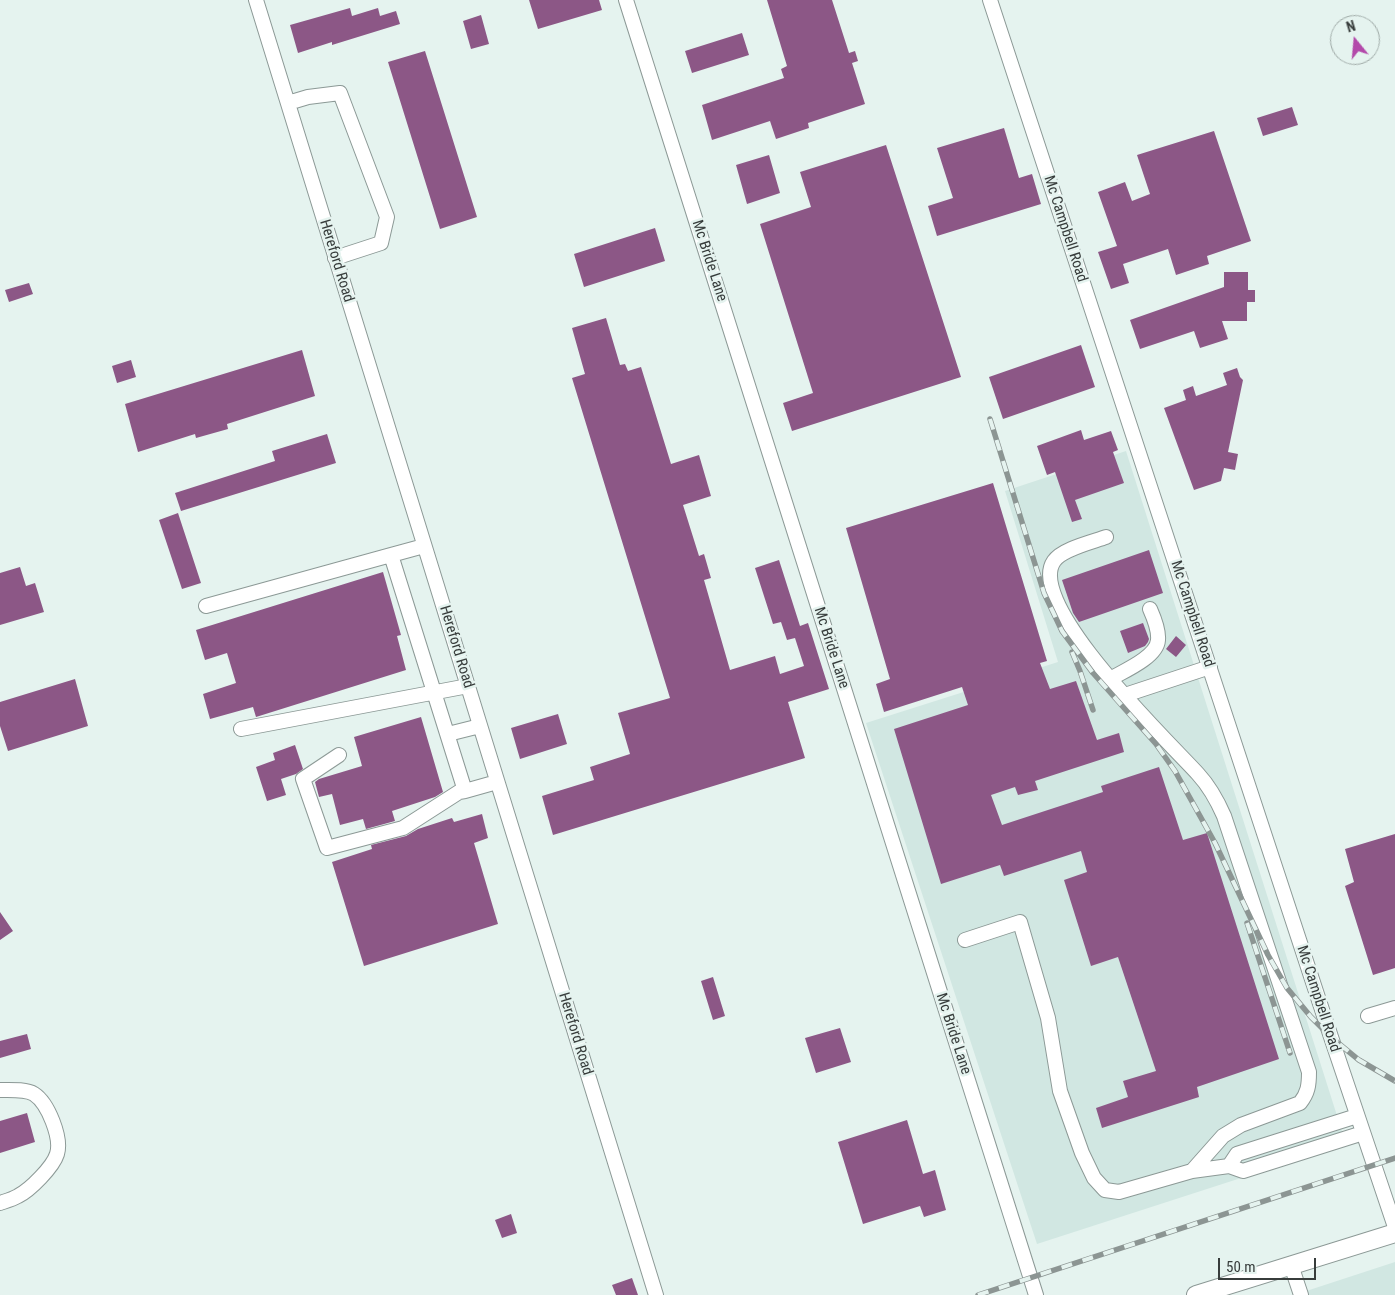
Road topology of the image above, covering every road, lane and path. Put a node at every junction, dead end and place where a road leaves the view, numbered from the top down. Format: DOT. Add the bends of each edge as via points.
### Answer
graph roads {
  1 [pos="256,0"];
  2 [pos="626,0"];
  3 [pos="990,0"];
  4 [pos="288,103"];
  5 [pos="335,258"];
  6 [pos="1106,537"];
  7 [pos="424,546"];
  8 [pos="391,555"];
  9 [pos="206,606"];
  10 [pos="1150,609"];
  11 [pos="1210,668"];
  12 [pos="1110,679"];
  13 [pos="468,686"];
  14 [pos="435,692"];
  15 [pos="1125,695"];
  16 [pos="480,726"];
  17 [pos="241,729"];
  18 [pos="448,734"];
  19 [pos="339,755"];
  20 [pos="497,782"];
  21 [pos="465,791"];
  22 [pos="965,940"];
  23 [pos="1395,1008"];
  24 [pos="1368,1016"];
  25 [pos="0,1090"];
  26 [pos="1357,1116"];
  27 [pos="1363,1133"];
  28 [pos="1229,1166"];
  29 [pos="1192,1170"];
  30 [pos="0,1203"];
  31 [pos="1395,1227"];
  32 [pos="1395,1233"];
  33 [pos="1292,1265"];
  34 [pos="656,1295"];
  35 [pos="1036,1295"];
  36 [pos="1196,1295"];
  37 [pos="1301,1295"];
  1 -- 4 [label="street, Hereford Road"];
  2 -- 35 [label="street, Mc Bride Lane"];
  3 -- 11 [label="street, Mc Campbell Road"];
  4 -- 5 [label="street, Hereford Road"];
  4 -- 5 [label="street" via="340,92 387,217 381,243"];
  5 -- 7 [label="street, Hereford Road"];
  6 -- 12 [label="street" via="1068,551 1054,560 1049,575 1064,616 1082,646"];
  7 -- 8 [label="street"];
  7 -- 13 [label="street, Hereford Road"];
  8 -- 9 [label="street"];
  8 -- 14 [label="street"];
  10 -- 12 [label="street" via="1159,640 1154,650 1141,662"];
  11 -- 15 [label="street"];
  11 -- 26 [label="street, Mc Campbell Road"];
  12 -- 15 [label="street"];
  13 -- 14 [label="street"];
  13 -- 16 [label="street, Hereford Road"];
  14 -- 17 [label="street"];
  14 -- 18 [label="street"];
  15 -- 29 [label="street" via="1214,794 1309,1072 1310,1086 1300,1103 1241,1125 1223,1136"];
  16 -- 18 [label="street"];
  16 -- 20 [label="street, Hereford Road"];
  18 -- 21 [label="street"];
  19 -- 21 [label="street" via="303,779 327,848 403,828"];
  20 -- 21 [label="street"];
  20 -- 34 [label="street, Hereford Road"];
  22 -- 29 [label="street" via="1020,922 1048,1018 1060,1091 1082,1154 1094,1178 1105,1190 1119,1192"];
  23 -- 24 [label="street"];
  25 -- 30 [label="street" via="34,1094 46,1105 58,1136 57,1153 46,1172 20,1196"];
  26 -- 27 [label="street, Mc Campbell Road"];
  26 -- 28 [label="street" via="1237,1154"];
  27 -- 28 [label="street" via="1243,1172"];
  27 -- 31 [label="street, Mc Campbell Road"];
  28 -- 29 [label="street"];
  32 -- 33 [label="main road"];
  33 -- 36 [label="main road"];
  33 -- 37 [label="street"];
}
